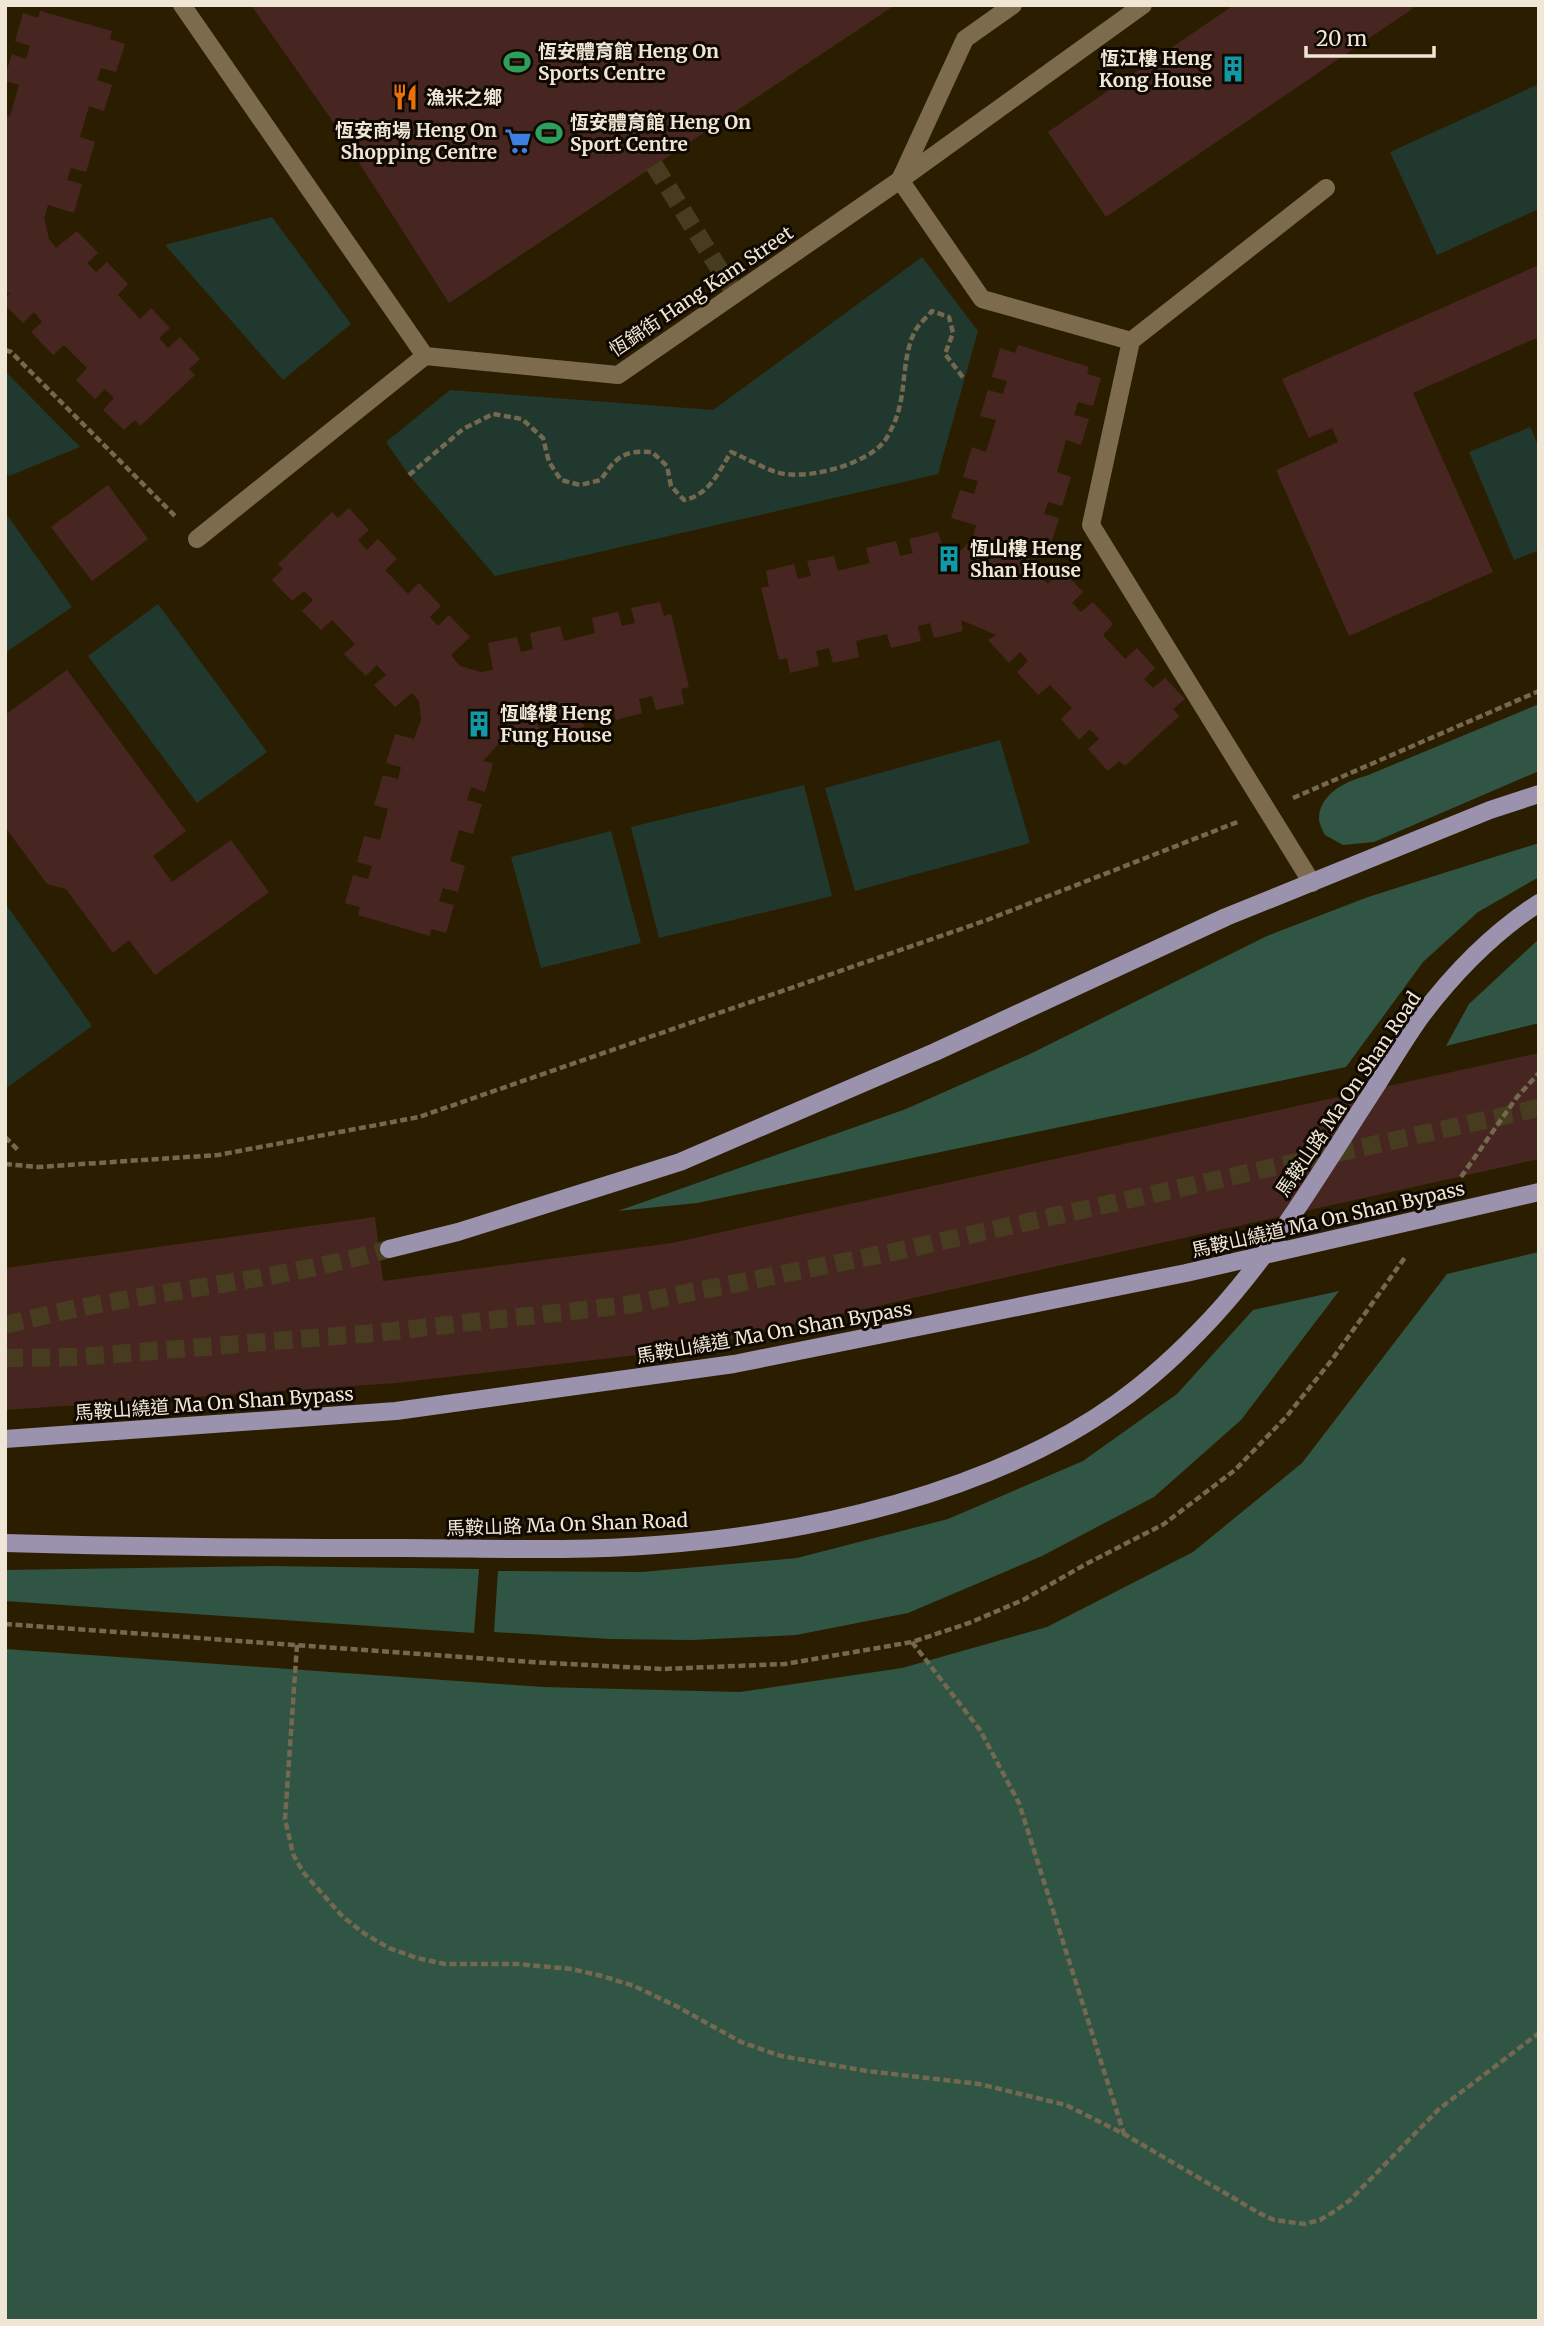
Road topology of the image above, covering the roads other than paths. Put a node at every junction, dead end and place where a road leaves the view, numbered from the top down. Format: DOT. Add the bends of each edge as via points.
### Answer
graph roads {
  1 [pos="182,5"];
  2 [pos="1013,5"];
  3 [pos="1143,5"];
  4 [pos="900,180"];
  5 [pos="1326,188"];
  6 [pos="1131,341"];
  7 [pos="425,356"];
  8 [pos="197,538"];
  9 [pos="1539,793"];
  10 [pos="1312,883"];
  11 [pos="1539,903"];
  12 [pos="1539,1192"];
  13 [pos="389,1249"];
  14 [pos="5,1439"];
  15 [pos="5,1543"];
  1 -- 7 [label="street"];
  2 -- 4 [label="street" via="965,39"];
  3 -- 4 [label="street, 恆錦街 Hang Kam Street"];
  4 -- 6 [label="street" via="982,299"];
  4 -- 7 [label="street, 恆錦街 Hang Kam Street" via="618,375"];
  5 -- 6 [label="street"];
  6 -- 10 [label="street" via="1091,525"];
  7 -- 8 [label="street"];
  9 -- 10 [label="main road"];
  10 -- 13 [label="main road" via="1226,917 935,1052 680,1162"];
  11 -- 15 [label="main road, 馬鞍山路 Ma On Shan Road" via="1475,955 1422,1016 1285,1227 1213,1316 1161,1368 1116,1404 1012,1462 833,1519 653,1546 317,1548"];
  12 -- 14 [label="main road, 馬鞍山繞道 Ma On Shan Bypass" via="1186,1273 734,1364 396,1411"];
}
